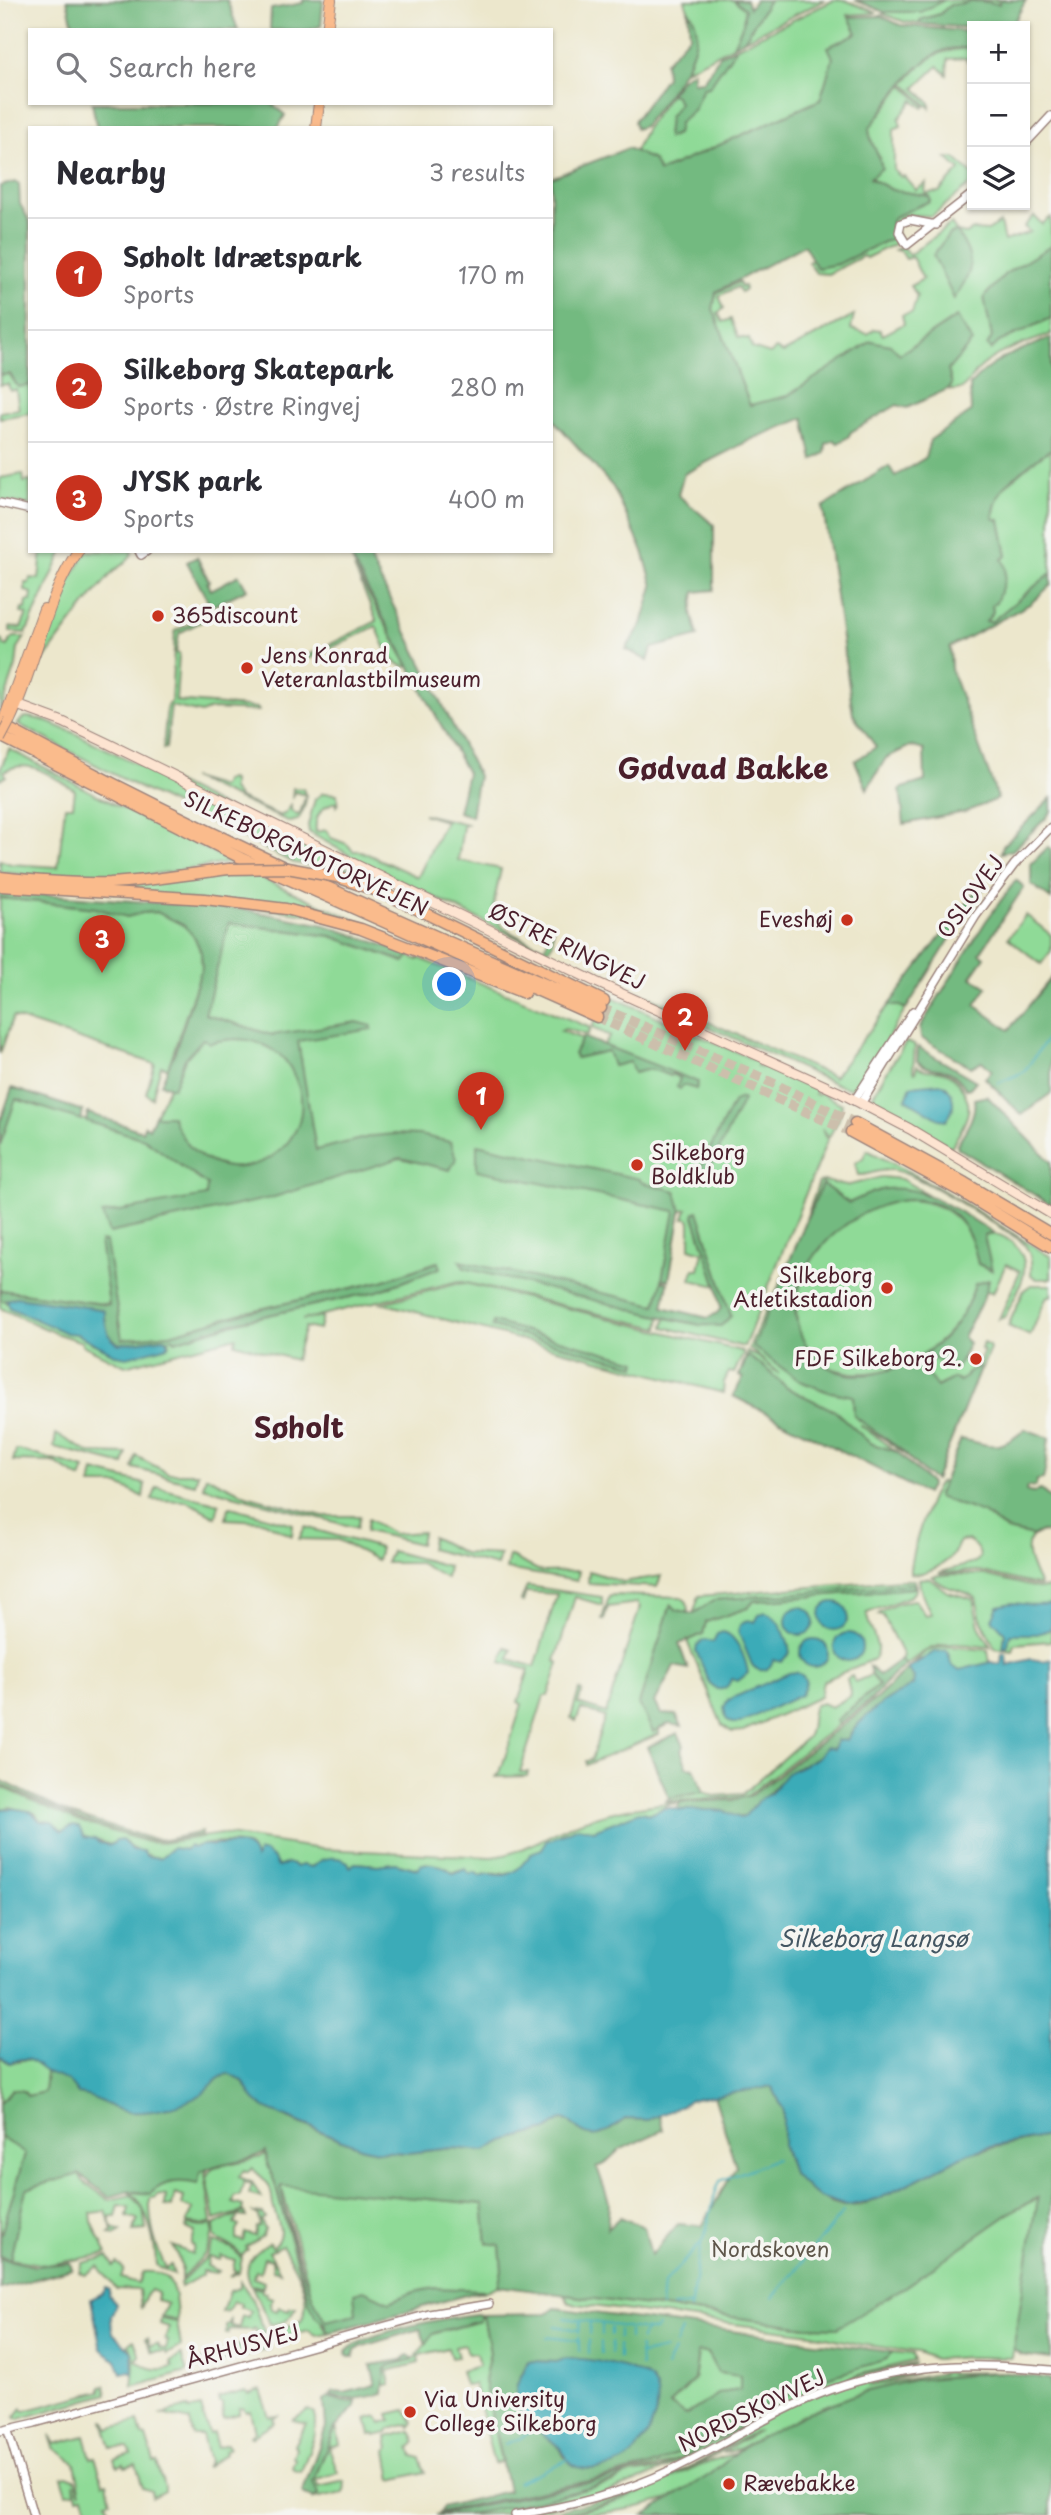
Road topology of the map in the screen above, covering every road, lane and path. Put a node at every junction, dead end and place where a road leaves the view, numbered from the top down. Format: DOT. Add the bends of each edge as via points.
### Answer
graph roads {
  1 [pos="331,0"];
  2 [pos="327,28"];
  3 [pos="319,105"];
  4 [pos="1051,116"];
  5 [pos="316,126"];
  6 [pos="1030,139"];
  7 [pos="967,198"];
  8 [pos="936,225"];
  9 [pos="0,503"];
  10 [pos="28,510"];
  11 [pos="70,553"];
  12 [pos="77,553"];
  13 [pos="16,700"];
  14 [pos="5,720"];
  15 [pos="0,737"];
  16 [pos="1051,827"];
  17 [pos="0,881"];
  18 [pos="599,1012"];
  19 [pos="857,1102"];
  20 [pos="1051,1214"];
  21 [pos="1051,1234"];
  22 [pos="1051,1247"];
  23 [pos="489,2304"];
  24 [pos="1051,2370"];
  25 [pos="4,2431"];
  26 [pos="0,2437"];
  27 [pos="33,2515"];
  28 [pos="515,2515"];
  1 -- 2 [label="main road"];
  3 -- 5 [label="main road"];
  4 -- 6 [label="street"];
  7 -- 8 [label="street"];
  8 -- 8 [label="street" via="907,220 899,230 907,245"];
  9 -- 10 [label="street"];
  11 -- 13 [label="main road" via="48,601"];
  12 -- 13 [label="main road" via="54,599"];
  13 -- 14 [label="main road"];
  13 -- 19 [label="main road, ØSTRE RINGVEJ" via="596,982"];
  14 -- 15 [label="main road, bridge"];
  14 -- 18 [label="highway, SILKEBORGMOTORVEJEN" via="130,792"];
  15 -- 18 [label="highway, SILKEBORGMOTORVEJEN" via="241,858"];
  16 -- 19 [label="street, OSLOVEJ" via="976,916"];
  17 -- 18 [label="highway" via="229,901 318,916"];
  17 -- 18 [label="highway, bridge" via="138,881 229,869 286,868 337,877 399,900"];
  19 -- 20 [label="main road, ØSTRE RINGVEJ"];
  21 -- 22 [label="highway" via="965,1182 853,1128"];
  23 -- 25 [label="street, ÅRHUSVEJ" via="429,2314"];
  24 -- 28 [label="street, NORDSKOVVEJ" via="959,2364 864,2380 786,2409 625,2490"];
  25 -- 26 [label="street, ÅRHUSVEJ"];
  25 -- 27 [label="street"];
}
